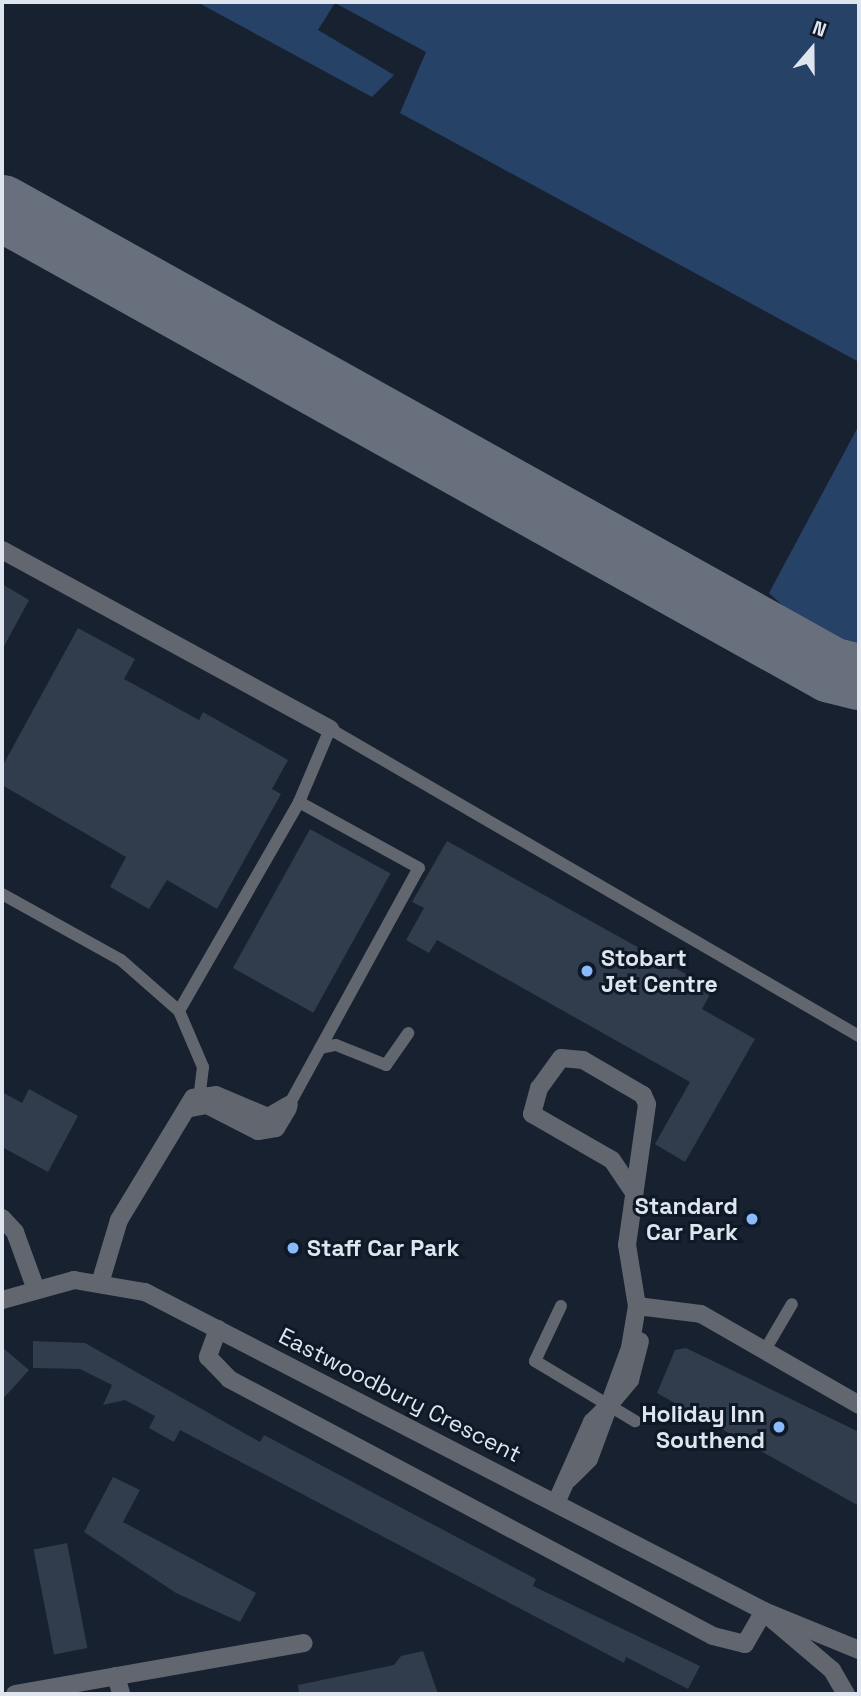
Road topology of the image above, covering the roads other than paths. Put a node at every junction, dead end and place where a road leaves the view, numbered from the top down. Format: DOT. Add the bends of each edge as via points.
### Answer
graph roads {
  1 [pos="2,550"];
  2 [pos="330,729"];
  3 [pos="299,802"];
  4 [pos="2,894"];
  5 [pos="179,1011"];
  6 [pos="408,1032"];
  7 [pos="859,1036"];
  8 [pos="320,1048"];
  9 [pos="200,1100"];
  10 [pos="289,1105"];
  11 [pos="634,1193"];
  12 [pos="2,1218"];
  13 [pos="101,1280"];
  14 [pos="35,1287"];
  15 [pos="2,1300"];
  16 [pos="792,1304"];
  17 [pos="561,1306"];
  18 [pos="637,1307"];
  19 [pos="218,1329"];
  20 [pos="765,1350"];
  21 [pos="609,1405"];
  22 [pos="859,1405"];
  23 [pos="635,1421"];
  24 [pos="556,1503"];
  25 [pos="764,1611"];
  26 [pos="304,1643"];
  27 [pos="859,1650"];
  28 [pos="117,1676"];
  29 [pos="15,1694"];
  30 [pos="121,1694"];
  31 [pos="846,1694"];
  1 -- 2 [label="street"];
  2 -- 3 [label="lane"];
  2 -- 7 [label="lane"];
  3 -- 5 [label="lane"];
  3 -- 8 [label="lane" via="419,869"];
  4 -- 5 [label="lane" via="121,960"];
  5 -- 9 [label="lane" via="203,1067"];
  6 -- 8 [label="lane" via="386,1065 336,1045"];
  8 -- 10 [label="lane"];
  9 -- 10 [label="street" via="268,1131"];
  9 -- 13 [label="street" via="181,1118 120,1220"];
  11 -- 11 [label="street" via="643,1095 583,1060 561,1058 539,1088 532,1114 612,1160"];
  11 -- 18 [label="street" via="627,1245"];
  12 -- 14 [label="street" via="16,1232"];
  13 -- 14 [label="street, Eastwoodbury Crescent"];
  13 -- 19 [label="street, Eastwoodbury Crescent" via="145,1292"];
  14 -- 15 [label="street, Eastwoodbury Crescent"];
  16 -- 20 [label="lane"];
  17 -- 21 [label="lane" via="535,1361"];
  18 -- 20 [label="street" via="701,1314"];
  18 -- 21 [label="street"];
  19 -- 24 [label="street, Eastwoodbury Crescent"];
  19 -- 25 [label="street" via="208,1357 229,1379 722,1640 744,1644"];
  20 -- 22 [label="street"];
  21 -- 23 [label="lane"];
  21 -- 24 [label="street" via="592,1423"];
  24 -- 25 [label="street, Eastwoodbury Crescent"];
  25 -- 27 [label="street, Eastwoodbury Crescent"];
  25 -- 31 [label="street, Eastwoodbury Crescent" via="832,1670"];
  26 -- 28 [label="street"];
  28 -- 29 [label="street"];
  28 -- 30 [label="street"];
}
